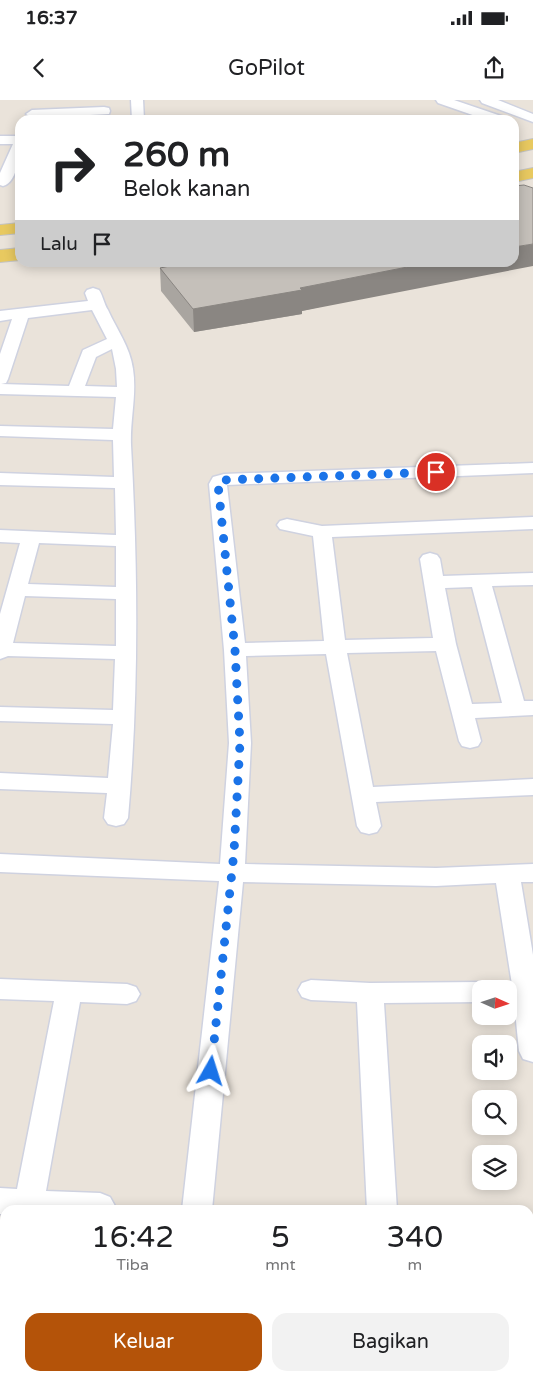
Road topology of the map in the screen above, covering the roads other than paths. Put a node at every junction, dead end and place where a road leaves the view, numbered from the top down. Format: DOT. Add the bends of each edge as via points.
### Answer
graph roads {
  1 [pos="38,100"];
  2 [pos="137,100"];
  3 [pos="442,100"];
  4 [pos="486,100"];
  5 [pos="76,106"];
  6 [pos="104,111"];
  7 [pos="32,115"];
  8 [pos="39,115"];
  9 [pos="138,115"];
  10 [pos="485,115"];
  11 [pos="533,118"];
  12 [pos="531,137"];
  13 [pos="0,140"];
  14 [pos="15,141"];
  15 [pos="519,145"];
  16 [pos="15,156"];
  17 [pos="533,173"];
  18 [pos="8,176"];
  19 [pos="519,176"];
  20 [pos="15,228"];
  21 [pos="0,230"];
  22 [pos="15,254"];
  23 [pos="0,256"];
  24 [pos="21,315"];
  25 [pos="0,316"];
  26 [pos="116,342"];
  27 [pos="0,379"];
  28 [pos="0,389"];
  29 [pos="76,391"];
  30 [pos="125,392"];
  31 [pos="0,431"];
  32 [pos="122,434"];
  33 [pos="533,468"];
  34 [pos="0,479"];
  35 [pos="124,483"];
  36 [pos="533,523"];
  37 [pos="288,525"];
  38 [pos="322,532"];
  39 [pos="0,536"];
  40 [pos="31,537"];
  41 [pos="125,541"];
  42 [pos="430,559"];
  43 [pos="533,579"];
  44 [pos="482,581"];
  45 [pos="435,582"];
  46 [pos="17,590"];
  47 [pos="127,593"];
  48 [pos="1,642"];
  49 [pos="445,644"];
  50 [pos="335,648"];
  51 [pos="235,650"];
  52 [pos="127,654"];
  53 [pos="524,709"];
  54 [pos="464,712"];
  55 [pos="0,714"];
  56 [pos="124,717"];
  57 [pos="470,741"];
  58 [pos="0,781"];
  59 [pos="120,786"];
  60 [pos="533,787"];
  61 [pos="363,795"];
  62 [pos="116,818"];
  63 [pos="369,826"];
  64 [pos="233,852"];
  65 [pos="0,863"];
  66 [pos="533,873"];
  67 [pos="507,874"];
  68 [pos="0,989"];
  69 [pos="311,990"];
  70 [pos="523,991"];
  71 [pos="69,992"];
  72 [pos="472,992"];
  73 [pos="370,993"];
  74 [pos="126,994"];
  75 [pos="533,1051"];
  76 [pos="0,1201"];
  77 [pos="29,1203"];
  78 [pos="76,1205"];
  79 [pos="198,1205"];
  80 [pos="382,1205"];
  1 -- 7 [label="street"];
  2 -- 9 [label="street"];
  3 -- 10 [label="street"];
  4 -- 11 [label="street"];
  5 -- 6 [label="street"];
  5 -- 8 [label="street"];
  12 -- 15 [label="main road"];
  13 -- 14 [label="street"];
  16 -- 18 [label="street"];
  17 -- 19 [label="main road"];
  20 -- 21 [label="main road"];
  22 -- 23 [label="main road"];
  24 -- 25 [label="street"];
  24 -- 26 [label="street" via="94,299"];
  24 -- 27 [label="street"];
  26 -- 29 [label="street" via="89,354"];
  26 -- 30 [label="street" via="123,359"];
  28 -- 29 [label="street"];
  29 -- 30 [label="street"];
  30 -- 32 [label="street"];
  31 -- 32 [label="street"];
  32 -- 35 [label="street"];
  33 -- 51 [label="street" via="220,481 217,487"];
  34 -- 35 [label="street"];
  35 -- 41 [label="street"];
  36 -- 38 [label="street"];
  37 -- 38 [label="street"];
  38 -- 50 [label="street"];
  39 -- 40 [label="street"];
  40 -- 41 [label="street"];
  40 -- 46 [label="street"];
  41 -- 47 [label="street"];
  42 -- 45 [label="street"];
  43 -- 44 [label="street"];
  44 -- 45 [label="street"];
  44 -- 53 [label="street"];
  45 -- 49 [label="street"];
  46 -- 47 [label="street"];
  46 -- 48 [label="street"];
  47 -- 52 [label="street"];
  48 -- 52 [label="street"];
  49 -- 50 [label="street"];
  49 -- 54 [label="street"];
  50 -- 51 [label="street"];
  50 -- 61 [label="street"];
  51 -- 64 [label="street" via="240,743"];
  52 -- 56 [label="street"];
  53 -- 54 [label="street"];
  54 -- 57 [label="street"];
  55 -- 56 [label="street"];
  56 -- 59 [label="street"];
  58 -- 59 [label="street"];
  59 -- 62 [label="street"];
  60 -- 61 [label="street"];
  61 -- 63 [label="street"];
  64 -- 65 [label="street"];
  64 -- 67 [label="street" via="436,877"];
  64 -- 79 [label="street"];
  66 -- 67 [label="street"];
  67 -- 70 [label="street"];
  68 -- 71 [label="street"];
  69 -- 73 [label="street"];
  70 -- 75 [label="street"];
  71 -- 74 [label="street"];
  71 -- 77 [label="street"];
  72 -- 73 [label="street"];
  73 -- 80 [label="street"];
  76 -- 77 [label="street"];
  77 -- 78 [label="street"];
}
